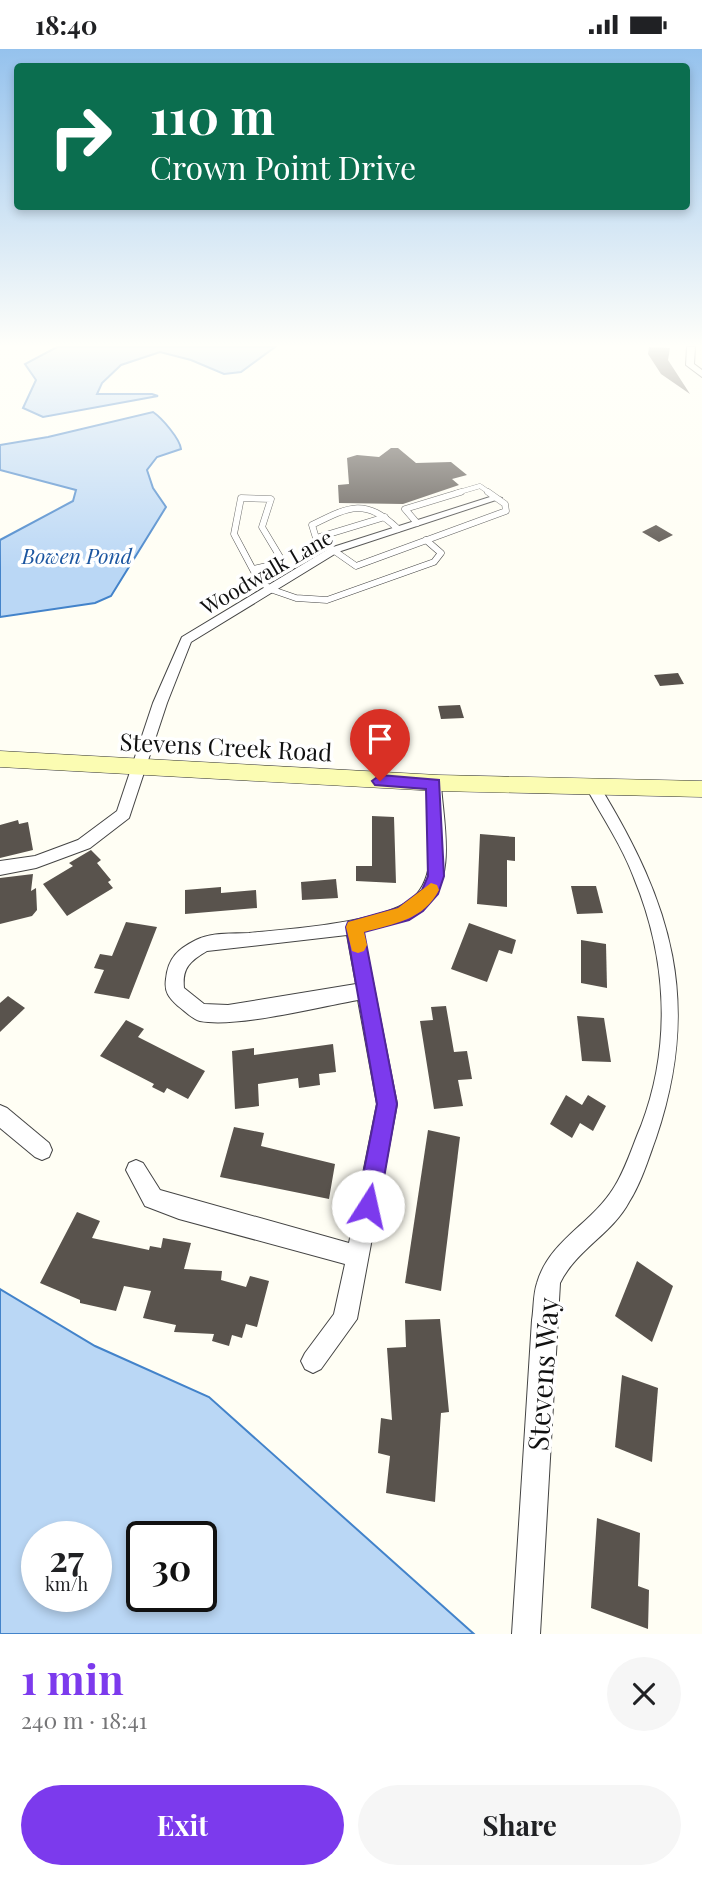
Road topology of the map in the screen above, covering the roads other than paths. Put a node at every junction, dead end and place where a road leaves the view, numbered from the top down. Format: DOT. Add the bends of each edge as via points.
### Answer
graph roads {
  1 [pos="498,498"];
  2 [pos="385,517"];
  3 [pos="417,523"];
  4 [pos="398,529"];
  5 [pos="316,538"];
  6 [pos="426,540"];
  7 [pos="334,550"];
  8 [pos="253,569"];
  9 [pos="270,589"];
  10 [pos="0,759"];
  11 [pos="138,768"];
  12 [pos="434,784"];
  13 [pos="594,789"];
  14 [pos="702,789"];
  15 [pos="0,868"];
  16 [pos="354,927"];
  17 [pos="367,990"];
  18 [pos="0,1115"];
  19 [pos="42,1150"];
  20 [pos="136,1170"];
  21 [pos="359,1257"];
  22 [pos="313,1361"];
  23 [pos="526,1634"];
  1 -- 3 [label="street, Woodwalk Lane"];
  1 -- 3 [label="lane" via="480,486 405,509"];
  1 -- 6 [label="lane" via="506,511"];
  2 -- 4 [label="lane"];
  2 -- 5 [label="lane"];
  2 -- 5 [label="lane" via="364,507 353,509 312,525"];
  3 -- 4 [label="street, Woodwalk Lane"];
  4 -- 7 [label="street, Woodwalk Lane"];
  5 -- 7 [label="lane"];
  6 -- 7 [label="lane" via="356,566"];
  6 -- 9 [label="lane" via="441,553 434,562 327,600 296,599"];
  7 -- 9 [label="street, Woodwalk Lane"];
  8 -- 8 [label="lane" via="280,563 262,527 271,499 241,498 234,534"];
  8 -- 9 [label="lane"];
  9 -- 11 [label="street, Woodwalk Lane" via="186,640"];
  10 -- 11 [label="street, Stevens Creek Road"];
  11 -- 12 [label="street, Stevens Creek Road"];
  11 -- 15 [label="street, Woodwalk Lane" via="124,814 84,844 36,862"];
  12 -- 13 [label="street, Stevens Creek Road"];
  12 -- 16 [label="street" via="436,876 429,894 402,915"];
  13 -- 14 [label="street, Stevens Creek Road"];
  13 -- 23 [label="street, Stevens Way" via="624,835 652,898 669,958 671,1058 654,1124 619,1198 571,1248 550,1278"];
  16 -- 17 [label="street"];
  16 -- 17 [label="street" via="204,944 176,966 174,985 176,993 200,1012 228,1014"];
  17 -- 21 [label="street" via="387,1104"];
  18 -- 19 [label="street"];
  20 -- 21 [label="street" via="153,1198"];
  21 -- 22 [label="street" via="345,1319"];
}
